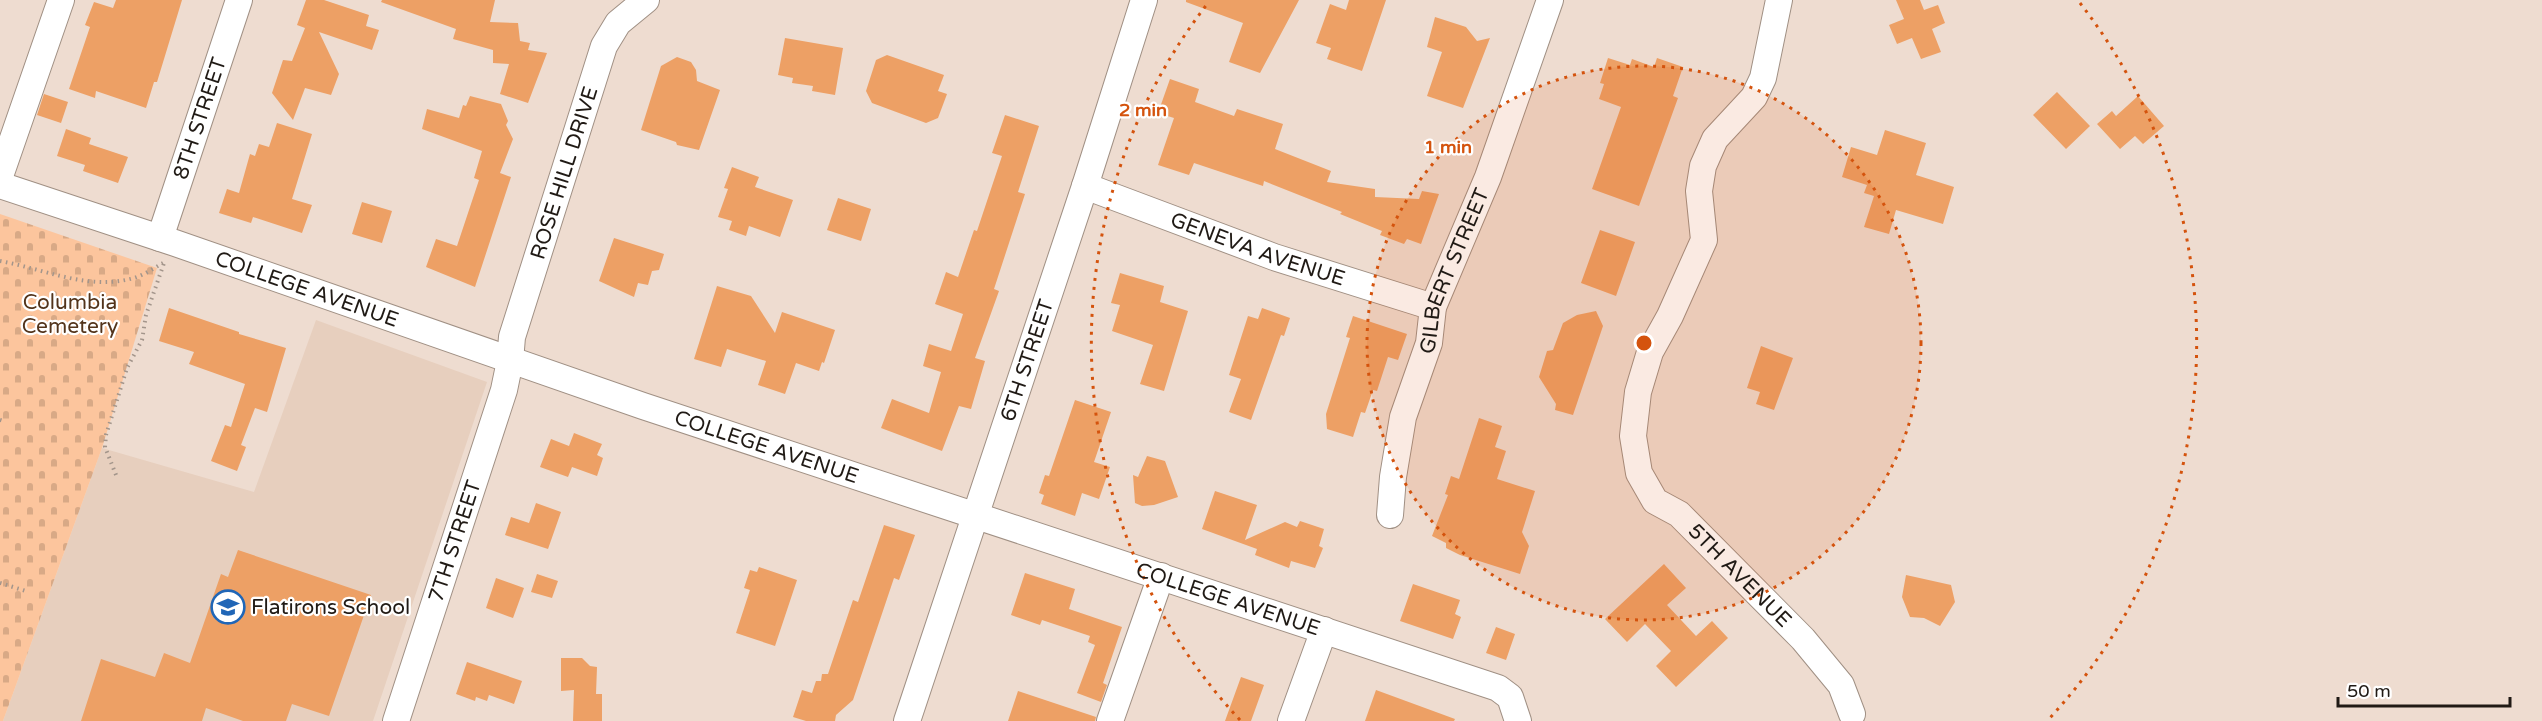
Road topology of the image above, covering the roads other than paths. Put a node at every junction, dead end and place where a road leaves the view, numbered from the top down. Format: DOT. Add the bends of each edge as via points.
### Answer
graph roads {
  1 [pos="61,0"];
  2 [pos="239,0"];
  3 [pos="1144,0"];
  4 [pos="1550,0"];
  5 [pos="1779,0"];
  6 [pos="633,4"];
  7 [pos="0,176"];
  8 [pos="0,185"];
  9 [pos="1085,186"];
  10 [pos="166,248"];
  11 [pos="1433,307"];
  12 [pos="510,361"];
  13 [pos="1390,515"];
  14 [pos="976,516"];
  15 [pos="1161,576"];
  16 [pos="1324,630"];
  17 [pos="1852,714"];
  18 [pos="396,721"];
  19 [pos="907,721"];
  20 [pos="1110,721"];
  21 [pos="1291,721"];
  22 [pos="1518,721"];
  1 -- 7 [label="street"];
  2 -- 10 [label="street, 8TH STREET"];
  3 -- 9 [label="street, 6TH STREET"];
  4 -- 11 [label="street, GILBERT STREET" via="1488,177"];
  5 -- 17 [label="street, 5TH AVENUE" via="1763,78 1754,98 1714,139 1703,166 1699,192 1704,240 1650,352 1638,392 1634,436 1639,472 1655,501 1679,514 1803,639 1841,685"];
  6 -- 12 [label="street, ROSE HILL DRIVE" via="604,46 512,337"];
  8 -- 10 [label="street, COLLEGE AVENUE"];
  9 -- 11 [label="street, GENEVA AVENUE" via="1274,257"];
  9 -- 14 [label="street, 6TH STREET"];
  10 -- 12 [label="street, COLLEGE AVENUE"];
  11 -- 13 [label="street, GILBERT STREET" via="1429,343 1403,417"];
  12 -- 14 [label="street, COLLEGE AVENUE"];
  12 -- 18 [label="street, 7TH STREET" via="504,390"];
  14 -- 15 [label="street, COLLEGE AVENUE"];
  14 -- 19 [label="street, 6TH STREET"];
  15 -- 16 [label="street, COLLEGE AVENUE"];
  15 -- 20 [label="street"];
  16 -- 21 [label="street"];
  16 -- 22 [label="street, COLLEGE AVENUE" via="1498,688 1510,697"];
}
